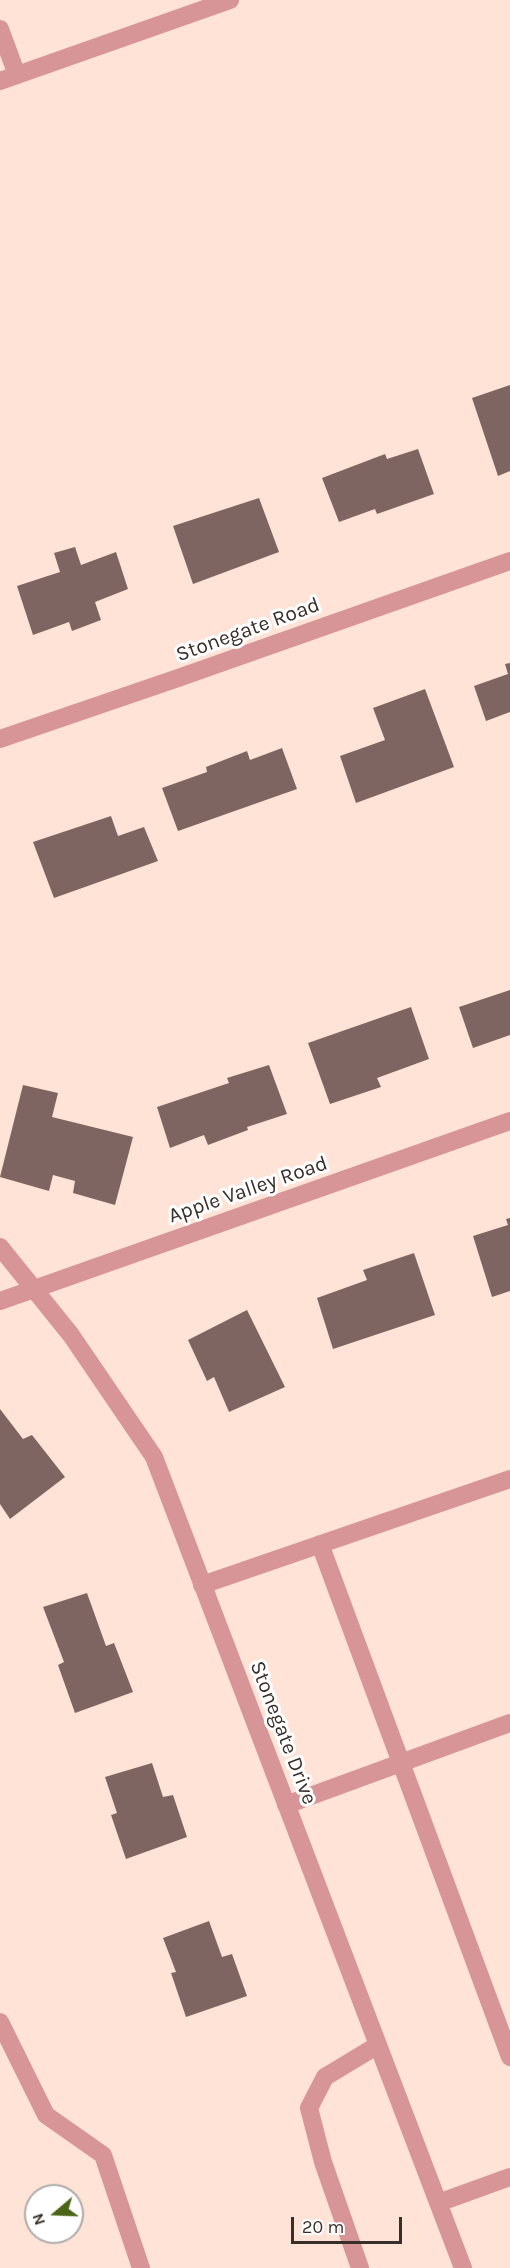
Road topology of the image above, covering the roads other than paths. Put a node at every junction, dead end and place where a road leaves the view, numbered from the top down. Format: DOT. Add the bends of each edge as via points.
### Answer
graph roads {
  1 [pos="230,0"];
  2 [pos="0,29"];
  3 [pos="8,78"];
  4 [pos="510,561"];
  5 [pos="0,739"];
  6 [pos="510,1121"];
  7 [pos="0,1247"];
  8 [pos="34,1289"];
  9 [pos="0,1301"];
  10 [pos="510,1479"];
  11 [pos="320,1545"];
  12 [pos="202,1585"];
  13 [pos="510,1723"];
  14 [pos="402,1763"];
  15 [pos="286,1805"];
  16 [pos="0,2022"];
  17 [pos="378,2045"];
  18 [pos="510,2057"];
  19 [pos="510,2177"];
  20 [pos="438,2203"];
  21 [pos="141,2268"];
  22 [pos="360,2268"];
  23 [pos="462,2268"];
  1 -- 3 [label="street"];
  2 -- 3 [label="street"];
  4 -- 5 [label="street, Stonegate Road"];
  6 -- 8 [label="street, Apple Valley Road"];
  7 -- 8 [label="street, Stonegate Drive"];
  8 -- 9 [label="street, Apple Valley Road"];
  8 -- 12 [label="street, Stonegate Drive" via="71,1335 154,1456"];
  10 -- 11 [label="street"];
  11 -- 12 [label="street"];
  11 -- 14 [label="street"];
  12 -- 15 [label="street, Stonegate Drive"];
  13 -- 14 [label="street"];
  14 -- 15 [label="street"];
  14 -- 18 [label="street"];
  15 -- 17 [label="street, Stonegate Drive"];
  16 -- 21 [label="street" via="45,2115 103,2154"];
  17 -- 20 [label="street, Stonegate Drive"];
  17 -- 22 [label="street" via="325,2077 309,2108 323,2162"];
  19 -- 20 [label="street"];
  20 -- 23 [label="street, Stonegate Drive"];
}
